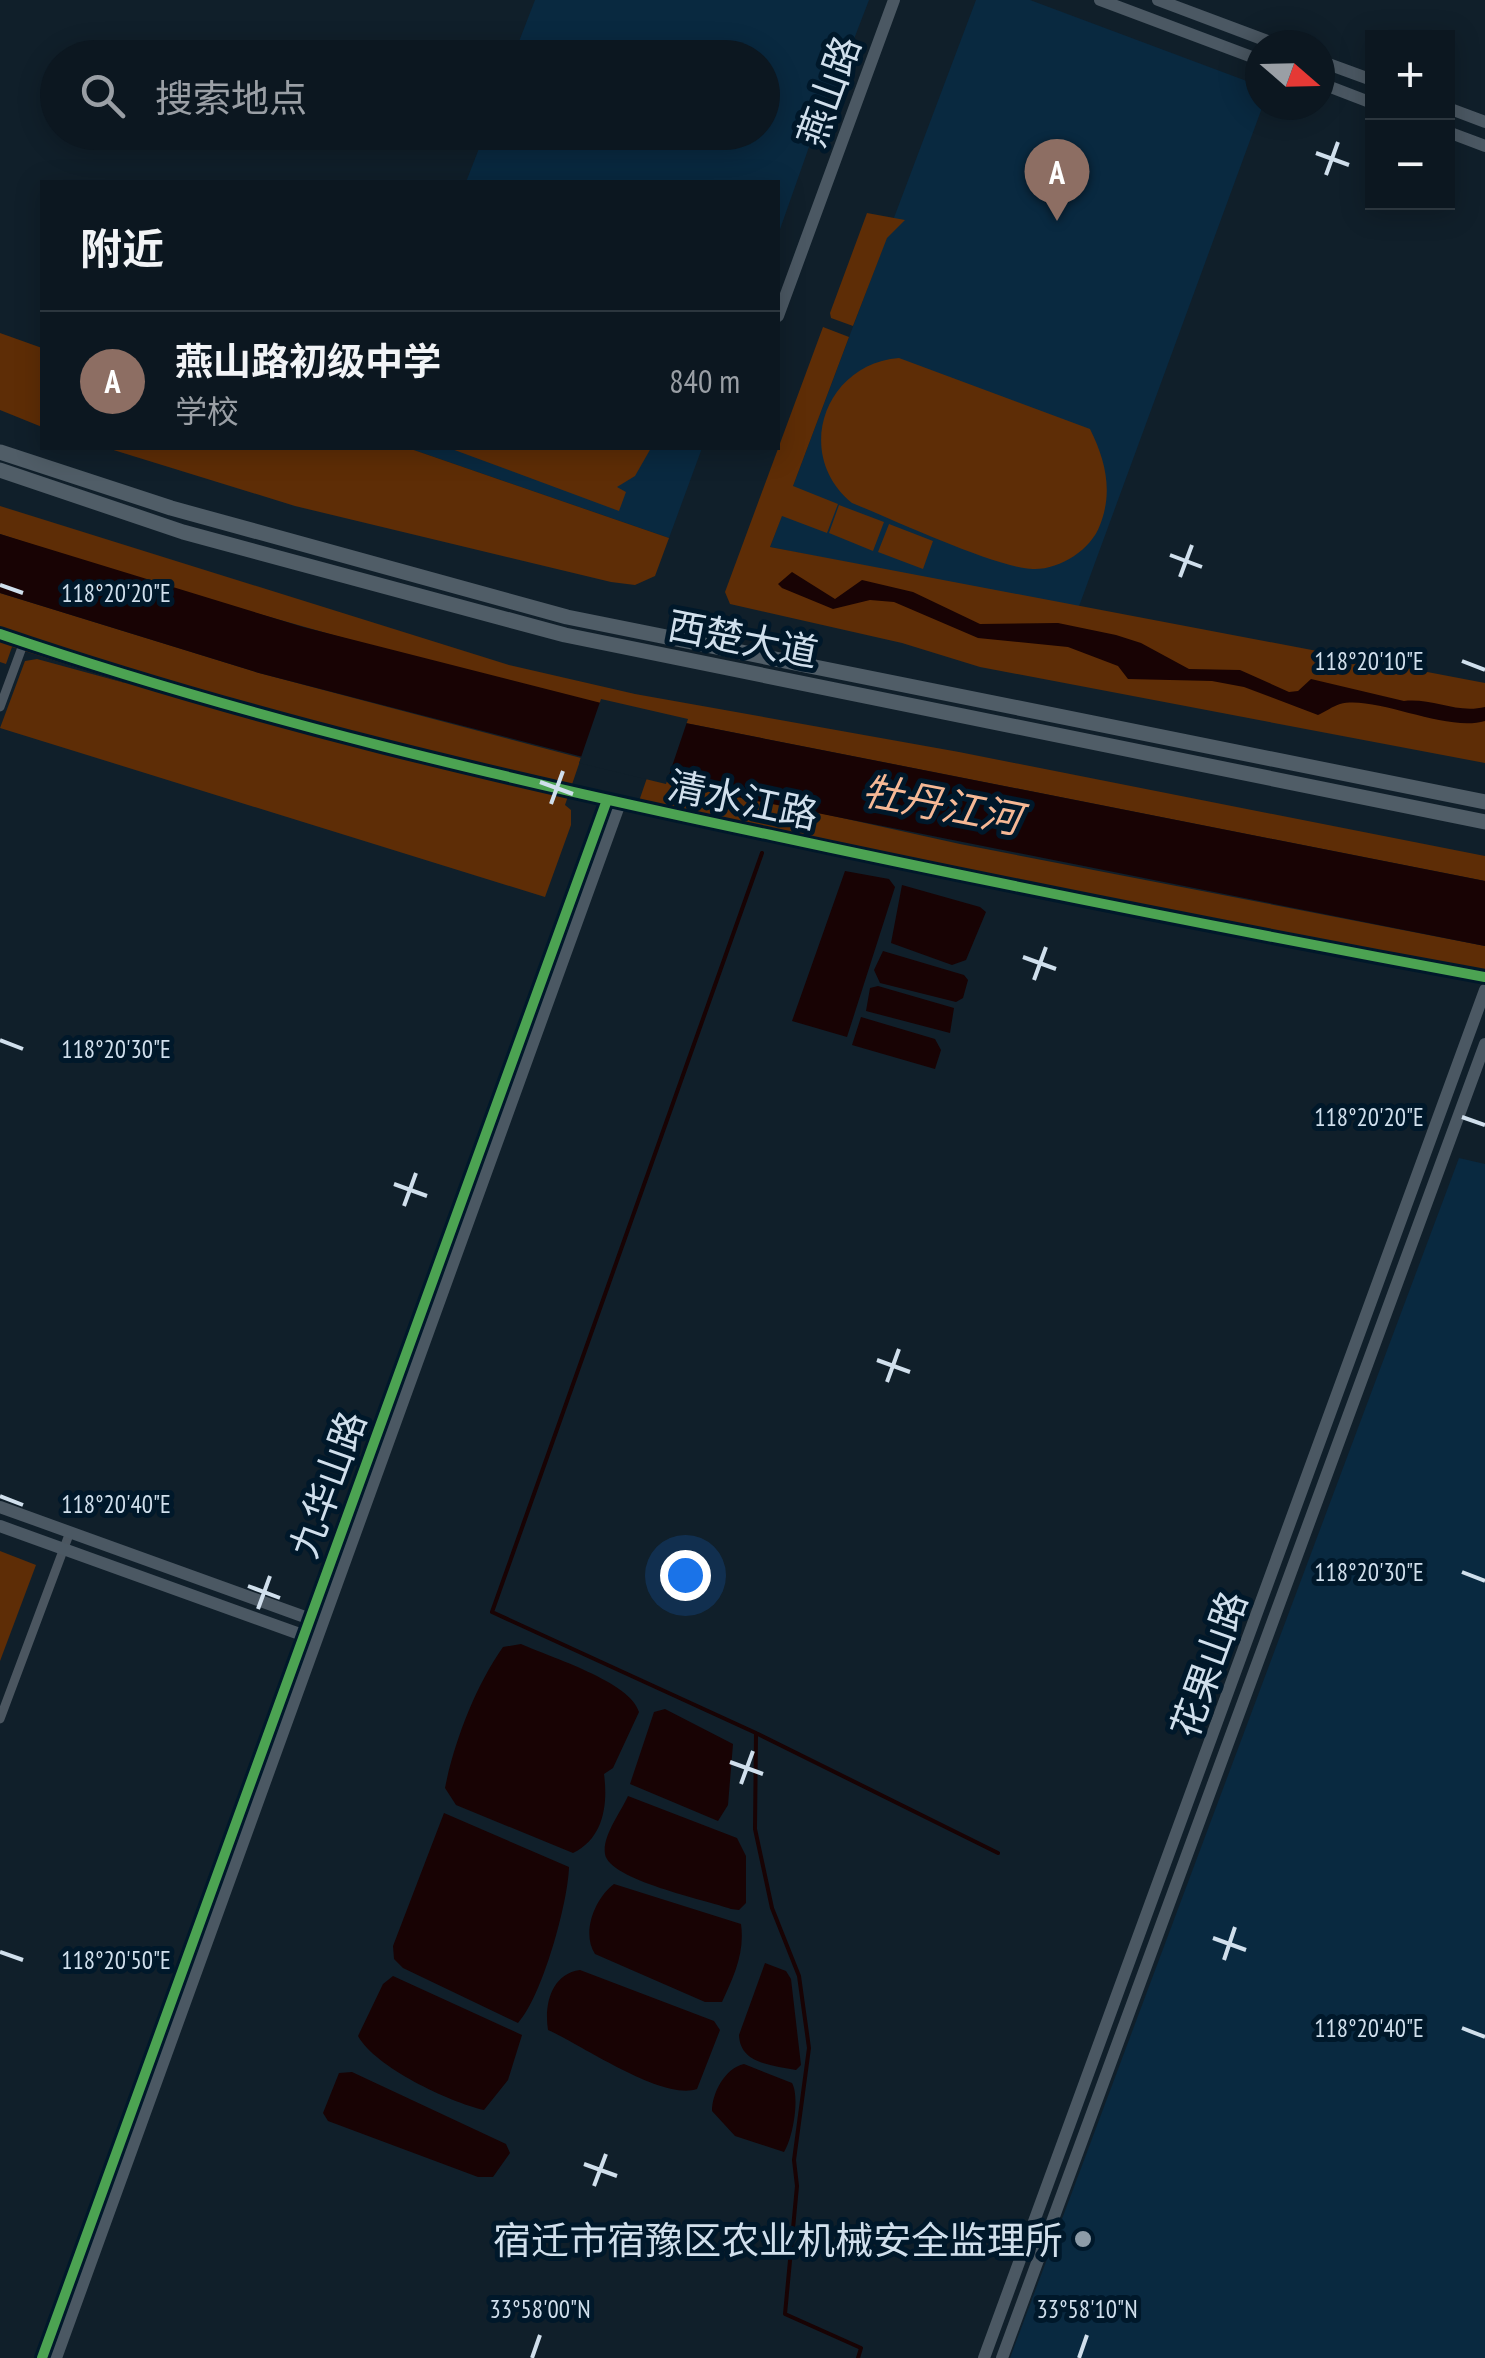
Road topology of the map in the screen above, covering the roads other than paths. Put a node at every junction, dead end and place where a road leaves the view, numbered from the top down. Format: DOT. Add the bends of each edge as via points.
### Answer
graph roads {
  1 [pos="894,0"];
  2 [pos="1100,0"];
  3 [pos="1158,0"];
  4 [pos="1245,33"];
  5 [pos="1245,54"];
  6 [pos="1335,66"];
  7 [pos="1365,77"];
  8 [pos="1335,89"];
  9 [pos="1365,100"];
  10 [pos="1455,111"];
  11 [pos="1485,122"];
  12 [pos="1455,135"];
  13 [pos="1485,146"];
  14 [pos="780,311"];
  15 [pos="0,452"];
  16 [pos="0,470"];
  17 [pos="0,634"];
  18 [pos="24,642"];
  19 [pos="0,706"];
  20 [pos="614,802"];
  21 [pos="1485,802"];
  22 [pos="1485,822"];
  23 [pos="1485,977"];
  24 [pos="1485,990"];
  25 [pos="1485,1044"];
  26 [pos="0,1507"];
  27 [pos="0,1526"];
  28 [pos="70,1532"];
  29 [pos="64,1548"];
  30 [pos="317,1621"];
  31 [pos="311,1638"];
  32 [pos="0,1718"];
  33 [pos="42,2358"];
  34 [pos="56,2358"];
  35 [pos="984,2358"];
  36 [pos="1002,2358"];
  1 -- 14 [label="street, 燕山路"];
  2 -- 5 [label="street"];
  3 -- 4 [label="street"];
  6 -- 7 [label="street"];
  8 -- 9 [label="street"];
  10 -- 11 [label="street"];
  12 -- 13 [label="street"];
  15 -- 21 [label="highway, 西楚大道" via="190,514 567,617"];
  16 -- 22 [label="highway, 西楚大道" via="183,532 564,635"];
  17 -- 18 [label="street, 清水江路"];
  18 -- 19 [label="street"];
  18 -- 20 [label="street, 清水江路" via="347,739"];
  20 -- 23 [label="street, 清水江路"];
  20 -- 30 [label="street, 九华山路"];
  24 -- 35 [label="street, 花果山路"];
  25 -- 36 [label="street, 花果山路"];
  26 -- 28 [label="street"];
  27 -- 29 [label="street"];
  28 -- 29 [label="street"];
  28 -- 30 [label="street"];
  29 -- 31 [label="street"];
  29 -- 32 [label="street"];
  30 -- 31 [label="street, 九华山路"];
  31 -- 33 [label="street, 九华山路"];
  31 -- 34 [label="street, 九华山路"];
}
